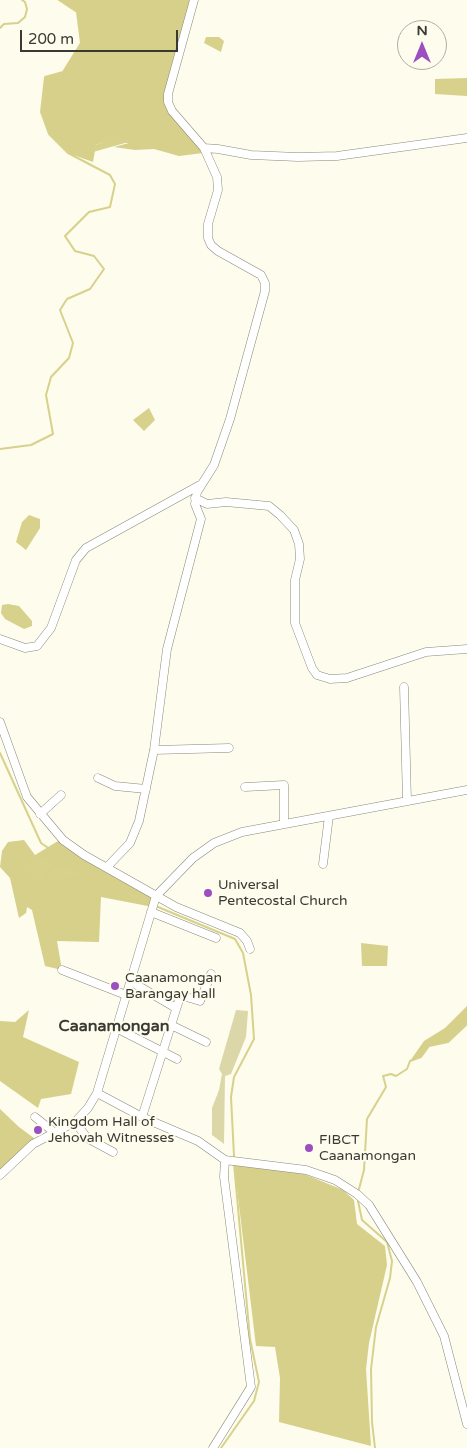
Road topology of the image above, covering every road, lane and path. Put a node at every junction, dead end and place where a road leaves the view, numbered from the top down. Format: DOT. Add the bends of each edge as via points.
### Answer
graph roads {
  1 [pos="194,0"];
  2 [pos="467,138"];
  3 [pos="204,148"];
  4 [pos="200,485"];
  5 [pos="195,498"];
  6 [pos="0,639"];
  7 [pos="467,649"];
  8 [pos="404,687"];
  9 [pos="0,722"];
  10 [pos="229,748"];
  11 [pos="154,750"];
  12 [pos="98,778"];
  13 [pos="245,787"];
  14 [pos="146,789"];
  15 [pos="467,790"];
  16 [pos="61,794"];
  17 [pos="407,801"];
  18 [pos="40,814"];
  19 [pos="329,816"];
  20 [pos="284,824"];
  21 [pos="323,864"];
  22 [pos="107,868"];
  23 [pos="156,896"];
  24 [pos="151,912"];
  25 [pos="216,938"];
  26 [pos="250,948"];
  27 [pos="62,970"];
  28 [pos="211,974"];
  29 [pos="130,981"];
  30 [pos="126,996"];
  31 [pos="176,1008"];
  32 [pos="171,1025"];
  33 [pos="116,1028"];
  34 [pos="206,1042"];
  35 [pos="162,1051"];
  36 [pos="177,1059"];
  37 [pos="97,1093"];
  38 [pos="35,1117"];
  39 [pos="142,1117"];
  40 [pos="75,1122"];
  41 [pos="55,1133"];
  42 [pos="113,1152"];
  43 [pos="224,1160"];
  44 [pos="0,1175"];
  45 [pos="467,1424"];
  46 [pos="213,1448"];
  1 -- 3 [label="street" via="168,102"];
  2 -- 3 [label="street" via="337,156 251,155"];
  3 -- 4 [label="street" via="217,177 218,190 208,224 208,238 218,251 261,275 265,291 230,419 214,465"];
  4 -- 5 [label="street"];
  4 -- 6 [label="street" via="86,548 76,560 51,628 37,646 25,648"];
  5 -- 7 [label="street" via="207,504 226,502 269,506 294,530 300,559 295,580 295,622 317,675 330,679 347,678 426,652"];
  5 -- 11 [label="street" via="201,519 167,649"];
  8 -- 17 [label="street"];
  9 -- 18 [label="street" via="27,797"];
  10 -- 11 [label="street"];
  11 -- 14 [label="street"];
  12 -- 14 [label="street" via="115,786"];
  13 -- 20 [label="street" via="284,785"];
  14 -- 22 [label="street" via="134,836"];
  15 -- 17 [label="street"];
  16 -- 18 [label="street"];
  17 -- 19 [label="street"];
  18 -- 22 [label="street" via="68,845"];
  19 -- 20 [label="street"];
  19 -- 21 [label="street"];
  20 -- 23 [label="street" via="242,832 214,843 180,870"];
  22 -- 23 [label="street"];
  23 -- 24 [label="street"];
  23 -- 26 [label="street" via="231,928 247,940"];
  24 -- 25 [label="street"];
  24 -- 29 [label="street"];
  27 -- 30 [label="street"];
  28 -- 31 [label="street" via="200,1001 181,996"];
  29 -- 30 [label="street"];
  29 -- 31 [label="street"];
  30 -- 33 [label="street"];
  31 -- 32 [label="street"];
  32 -- 34 [label="street"];
  32 -- 35 [label="street"];
  33 -- 35 [label="street"];
  33 -- 37 [label="street"];
  35 -- 36 [label="street"];
  35 -- 39 [label="street"];
  37 -- 39 [label="street"];
  37 -- 40 [label="street"];
  38 -- 41 [label="street"];
  39 -- 43 [label="street" via="198,1141"];
  40 -- 41 [label="street"];
  40 -- 42 [label="street" via="87,1138"];
  41 -- 44 [label="street" via="29,1147"];
  43 -- 45 [label="street" via="322,1174 346,1185 368,1205 418,1282 444,1336"];
  43 -- 46 [label="street" via="251,1387"];
}
